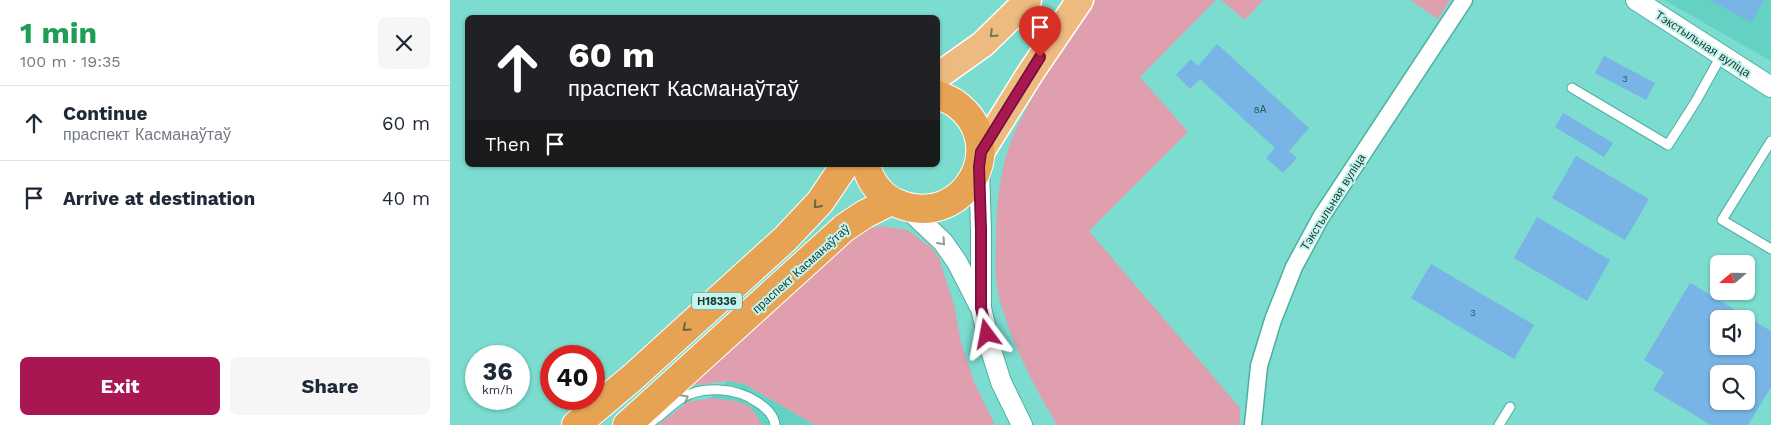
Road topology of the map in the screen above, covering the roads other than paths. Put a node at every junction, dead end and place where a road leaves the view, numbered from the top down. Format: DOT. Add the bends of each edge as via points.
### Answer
graph roads {
  1 [pos="1028,0"];
  2 [pos="1080,0"];
  3 [pos="1464,0"];
  4 [pos="1636,0"];
  5 [pos="1721,56"];
  6 [pos="940,75"];
  7 [pos="1771,87"];
  8 [pos="1572,88"];
  9 [pos="940,96"];
  10 [pos="1771,140"];
  11 [pos="980,159"];
  12 [pos="844,167"];
  13 [pos="867,167"];
  14 [pos="899,204"];
  15 [pos="1771,249"];
  16 [pos="981,308"];
  17 [pos="1510,407"];
  18 [pos="576,425"];
  19 [pos="627,425"];
  20 [pos="645,425"];
  21 [pos="775,425"];
  22 [pos="1022,425"];
  23 [pos="1253,425"];
  24 [pos="1499,425"];
  1 -- 6 [label="main road, one-way" via="983,44"];
  2 -- 11 [label="main road, праспект Касманаўтаў / Н18336" via="1031,72"];
  3 -- 23 [label="street, Тэкстыльная вуліца" via="1321,217 1294,267 1259,366"];
  4 -- 5 [label="street, Тэкстыльная вуліца"];
  5 -- 7 [label="street, Тэкстыльная вуліца"];
  5 -- 8 [label="lane" via="1668,145"];
  9 -- 11 [label="highway" via="954,102 968,115 977,131"];
  10 -- 15 [label="lane" via="1722,220"];
  11 -- 14 [label="highway, праспект Касманаўтаў / Н18336" via="971,183 959,197 943,206 925,210"];
  11 -- 16 [label="street"];
  12 -- 18 [label="highway, Н18336, one-way" via="820,202 785,239"];
  13 -- 14 [label="highway" via="877,188"];
  14 -- 16 [label="street, one-way" via="943,242"];
  14 -- 19 [label="highway, праспект Касманаўтаў / Н18336" via="865,214 844,228"];
  16 -- 22 [label="street" via="1001,382"];
  17 -- 24 [label="lane"];
  20 -- 21 [label="lane, one-way" via="682,398 718,390 738,392 753,399 767,409"];
}
